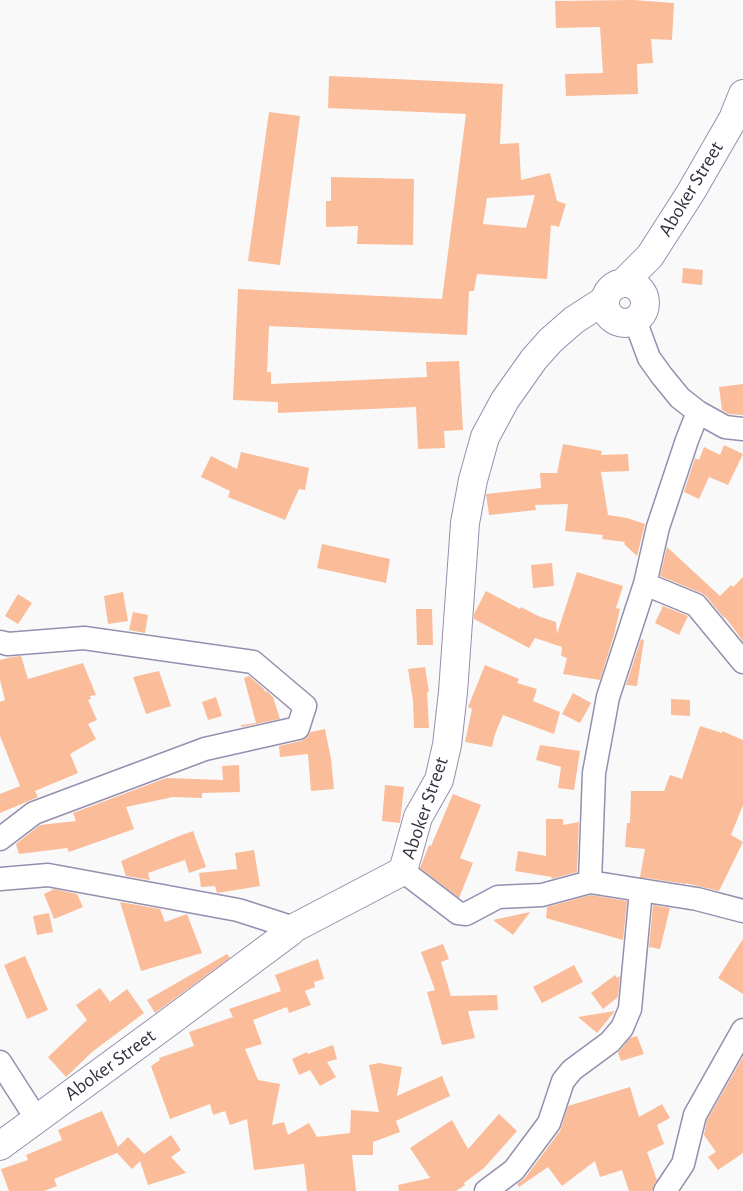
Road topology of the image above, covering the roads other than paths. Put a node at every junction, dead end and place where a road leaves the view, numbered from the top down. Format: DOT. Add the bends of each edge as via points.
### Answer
graph roads {
  1 [pos="743,94"];
  2 [pos="623,303"];
  3 [pos="698,412"];
  4 [pos="743,430"];
  5 [pos="645,584"];
  6 [pos="0,642"];
  7 [pos="743,662"];
  8 [pos="0,839"];
  9 [pos="403,872"];
  10 [pos="0,879"];
  11 [pos="590,882"];
  12 [pos="641,890"];
  13 [pos="743,911"];
  14 [pos="294,928"];
  15 [pos="743,1030"];
  16 [pos="0,1062"];
  17 [pos="36,1118"];
  18 [pos="0,1146"];
  19 [pos="486,1191"];
  20 [pos="665,1191"];
  1 -- 2 [label="main road, Aboker Street" via="733,118"];
  2 -- 3 [label="street" via="649,358 680,398"];
  2 -- 9 [label="main road, Aboker Street" via="574,320 551,340 505,400 485,437 465,524 447,745 439,780 418,817"];
  3 -- 4 [label="street" via="725,427"];
  3 -- 5 [label="street" via="658,527"];
  5 -- 7 [label="street" via="696,605"];
  5 -- 11 [label="street" via="604,716 594,772"];
  6 -- 8 [label="street" via="84,638 253,662 305,706 298,728 205,749 34,813"];
  9 -- 11 [label="street" via="458,913 466,914 498,897 542,895"];
  9 -- 14 [label="main road, Aboker Street"];
  10 -- 14 [label="street" via="48,874 238,910"];
  11 -- 12 [label="street"];
  12 -- 13 [label="street"];
  12 -- 19 [label="street" via="630,1009 622,1028 610,1042 572,1070 563,1081 549,1123 514,1170"];
  14 -- 17 [label="main road, Aboker Street"];
  15 -- 20 [label="street" via="695,1115 682,1164"];
  16 -- 17 [label="street"];
  17 -- 18 [label="main road, Aboker Street"];
}
